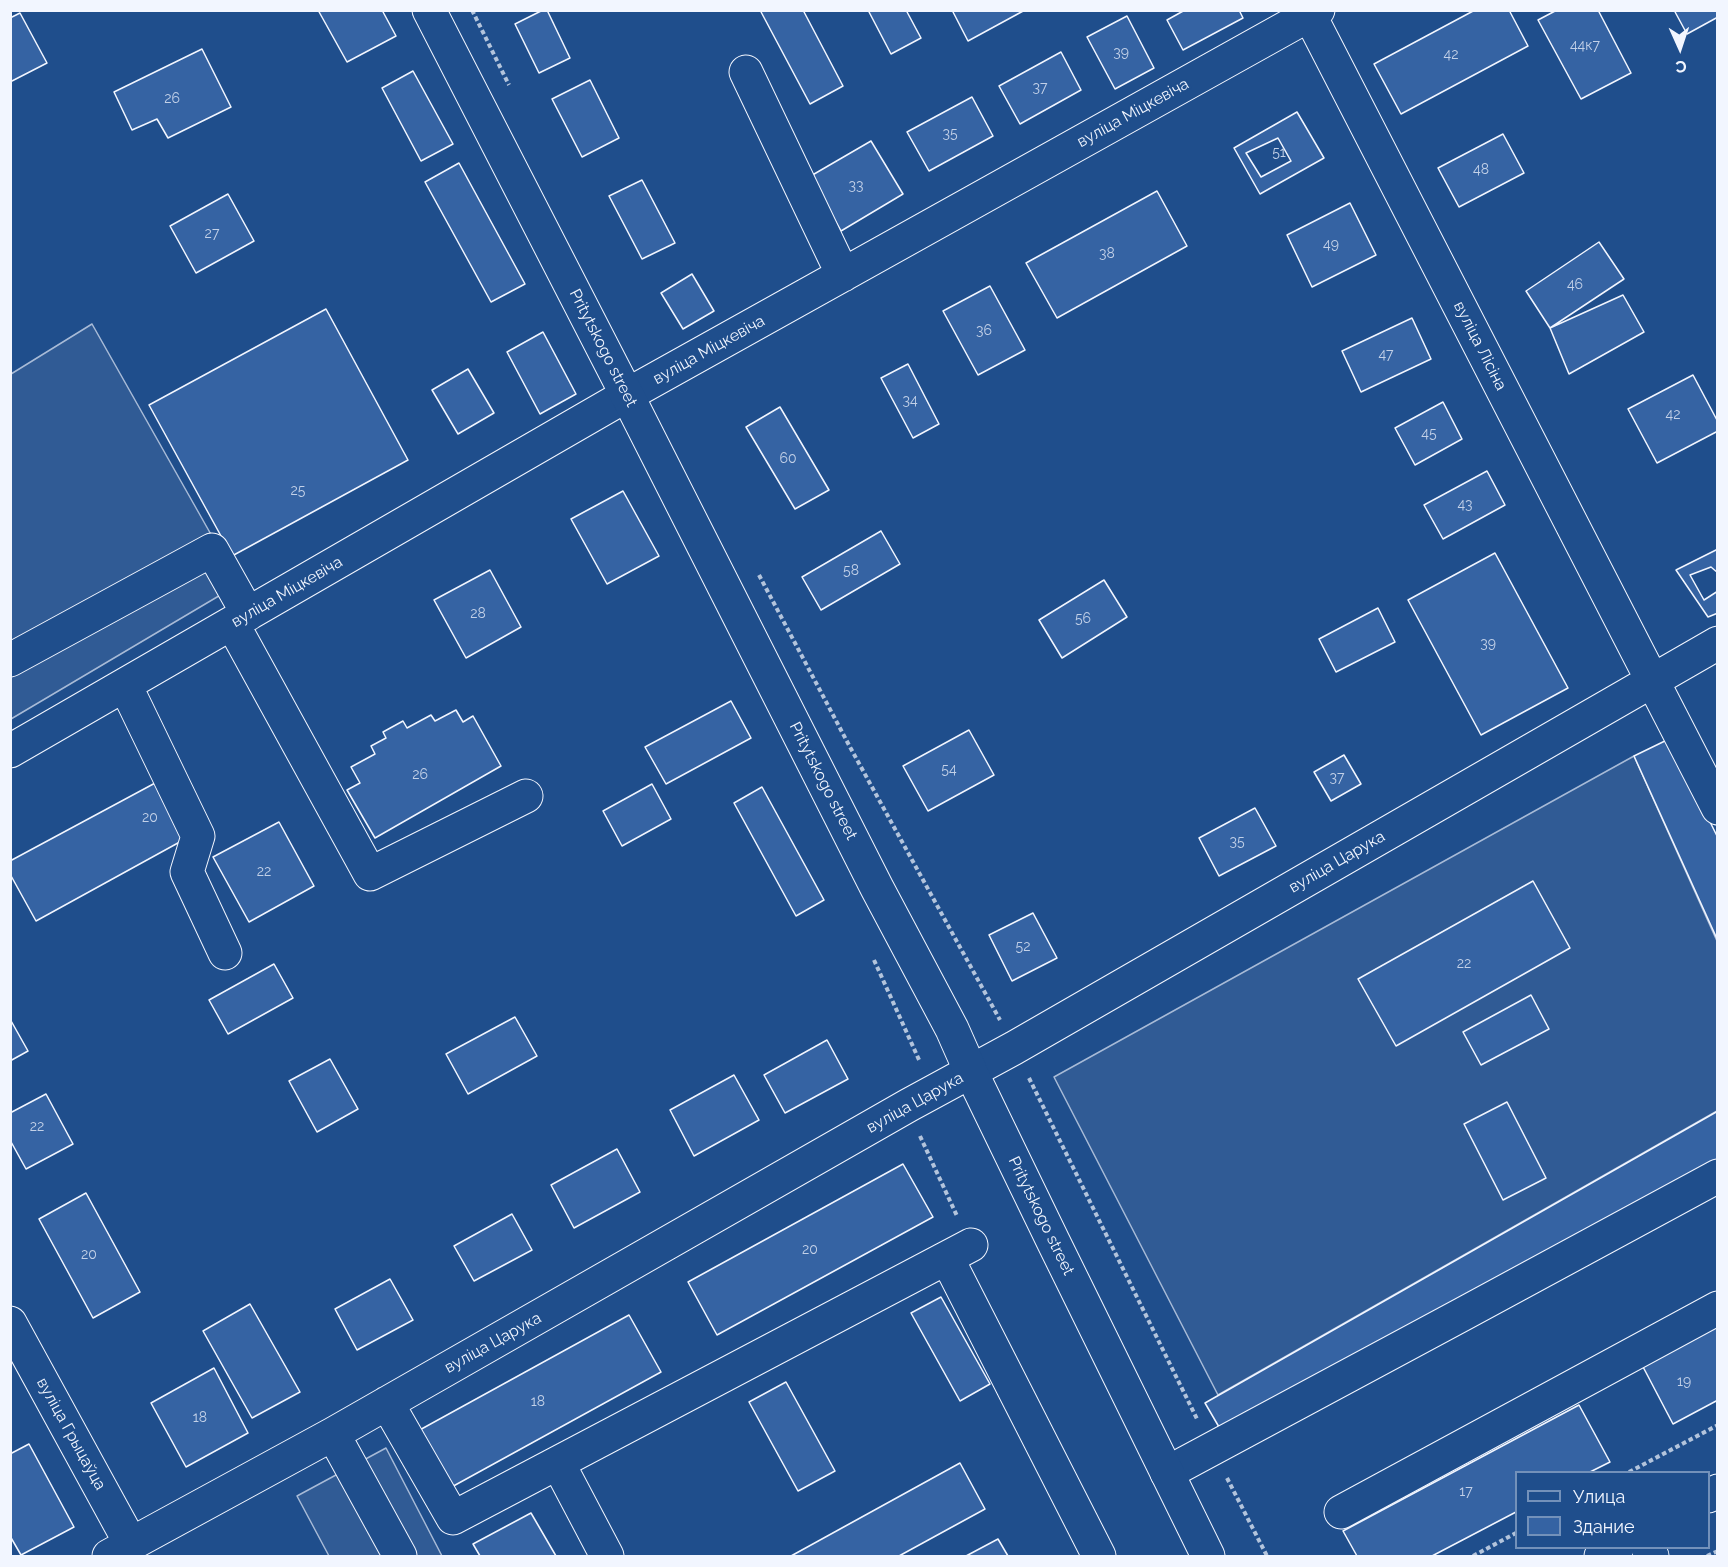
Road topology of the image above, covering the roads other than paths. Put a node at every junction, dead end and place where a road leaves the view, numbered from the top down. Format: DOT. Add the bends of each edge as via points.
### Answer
graph roads {
  1 [pos="429,10"];
  2 [pos="1312,12"];
  3 [pos="746,72"];
  4 [pos="843,275"];
  5 [pos="627,395"];
  6 [pos="240,619"];
  7 [pos="1718,643"];
  8 [pos="10,660"];
  9 [pos="1652,681"];
  10 [pos="124,685"];
  11 [pos="10,751"];
  12 [pos="526,796"];
  13 [pos="1718,808"];
  14 [pos="225,953"];
  15 [pos="971,1072"];
  16 [pos="1718,1176"];
  17 [pos="1718,1308"];
  18 [pos="10,1323"];
  19 [pos="387,1403"];
  20 [pos="333,1434"];
  21 [pos="558,1462"];
  22 [pos="1167,1473"];
  23 [pos="1341,1512"];
  24 [pos="1615,1549"];
  25 [pos="121,1550"];
  26 [pos="400,1557"];
  27 [pos="607,1557"];
  28 [pos="1099,1557"];
  29 [pos="1208,1557"];
  30 [pos="1601,1557"];
  1 -- 5 [label="street, Pritytskogo street"];
  2 -- 4 [label="street, вуліца Міцкевіча"];
  2 -- 9 [label="street, вуліца Лісіна"];
  3 -- 4 [label="street"];
  4 -- 5 [label="street, вуліца Міцкевіча"];
  5 -- 6 [label="street, вуліца Міцкевіча"];
  5 -- 15 [label="street, Pritytskogo street"];
  6 -- 8 [label="street" via="212,550"];
  6 -- 10 [label="street, вуліца Міцкевіча"];
  6 -- 12 [label="street" via="370,874"];
  7 -- 9 [label="street, вуліца Царука"];
  9 -- 13 [label="street, вуліца Лісіна"];
  9 -- 15 [label="street, вуліца Царука"];
  10 -- 11 [label="street, вуліца Міцкевіча"];
  10 -- 14 [label="street" via="198,836 187,872"];
  15 -- 19 [label="street, вуліца Царука"];
  15 -- 22 [label="street, Pritytskogo street"];
  16 -- 22 [label="street"];
  17 -- 23 [label="street"];
  18 -- 25 [label="street, вуліца Грыцаўца" via="125,1533"];
  19 -- 20 [label="street, вуліца Царука"];
  19 -- 21 [label="street" via="453,1518"];
  20 -- 25 [label="street, вуліца Царука"];
  20 -- 26 [label="street"];
  21 -- 27 [label="street"];
  21 -- 28 [label="street" via="959,1252"];
  22 -- 29 [label="street, Pritytskogo street"];
  24 -- 30 [label="street"];
}
